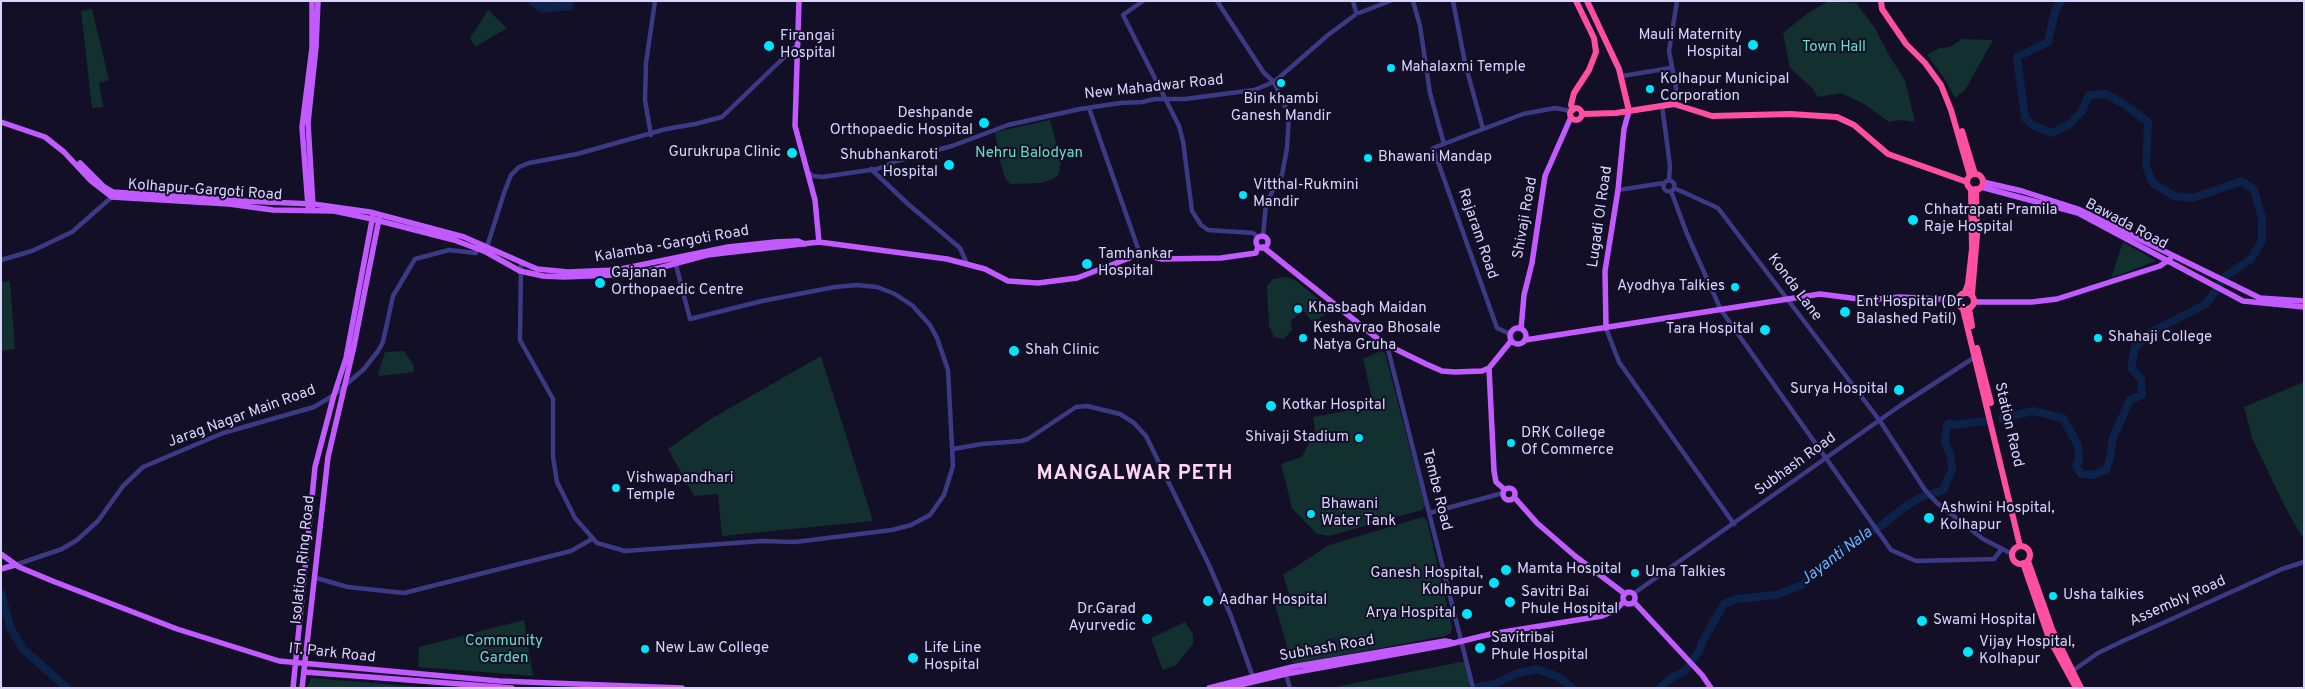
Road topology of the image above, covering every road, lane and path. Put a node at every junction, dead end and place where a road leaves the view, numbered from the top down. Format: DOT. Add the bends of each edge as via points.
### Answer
graph roads {
  1 [pos="312,1"];
  2 [pos="318,1"];
  3 [pos="655,1"];
  4 [pos="799,1"];
  5 [pos="1142,1"];
  6 [pos="1217,1"];
  7 [pos="1390,1"];
  8 [pos="1413,1"];
  9 [pos="1453,1"];
  10 [pos="1576,1"];
  11 [pos="1587,1"];
  12 [pos="1677,1"];
  13 [pos="1882,1"];
  14 [pos="1354,2"];
  15 [pos="1356,14"];
  16 [pos="798,44"];
  17 [pos="1671,68"];
  18 [pos="1622,76"];
  19 [pos="1274,82"];
  20 [pos="1165,98"];
  21 [pos="1674,104"];
  22 [pos="1662,105"];
  23 [pos="1089,108"];
  24 [pos="1629,111"];
  25 [pos="1572,113"];
  26 [pos="1582,114"];
  27 [pos="1,120"];
  28 [pos="1484,128"];
  29 [pos="652,135"];
  30 [pos="1444,144"];
  31 [pos="871,169"];
  32 [pos="807,171"];
  33 [pos="1667,182"];
  34 [pos="1975,183"];
  35 [pos="1618,190"];
  36 [pos="1672,190"];
  37 [pos="118,192"];
  38 [pos="112,197"];
  39 [pos="310,204"];
  40 [pos="311,211"];
  41 [pos="376,217"];
  42 [pos="1260,236"];
  43 [pos="819,242"];
  44 [pos="805,244"];
  45 [pos="1259,249"];
  46 [pos="487,250"];
  47 [pos="476,254"];
  48 [pos="1140,254"];
  49 [pos="2172,255"];
  50 [pos="1,260"];
  51 [pos="2169,262"];
  52 [pos="521,263"];
  53 [pos="968,264"];
  54 [pos="676,265"];
  55 [pos="520,271"];
  56 [pos="1964,292"];
  57 [pos="1972,294"];
  58 [pos="1788,300"];
  59 [pos="1958,300"];
  60 [pos="2304,301"];
  61 [pos="1975,302"];
  62 [pos="2304,307"];
  63 [pos="1966,309"];
  64 [pos="1721,310"];
  65 [pos="1521,328"];
  66 [pos="1606,328"];
  67 [pos="1510,334"];
  68 [pos="1525,340"];
  69 [pos="1511,341"];
  70 [pos="1387,345"];
  71 [pos="1975,357"];
  72 [pos="1489,368"];
  73 [pos="345,385"];
  74 [pos="334,395"];
  75 [pos="1880,421"];
  76 [pos="953,449"];
  77 [pos="1826,457"];
  78 [pos="1504,491"];
  79 [pos="1514,497"];
  80 [pos="1429,513"];
  81 [pos="1734,524"];
  82 [pos="592,539"];
  83 [pos="2021,546"];
  84 [pos="2001,550"];
  85 [pos="1,554"];
  86 [pos="2012,554"];
  87 [pos="2023,562"];
  88 [pos="2304,562"];
  89 [pos="15,565"];
  90 [pos="1,569"];
  91 [pos="316,578"];
  92 [pos="1625,594"];
  93 [pos="1633,594"];
  94 [pos="1624,601"];
  95 [pos="1634,602"];
  96 [pos="1461,641"];
  97 [pos="1451,642"];
  98 [pos="296,664"];
  99 [pos="305,665"];
  100 [pos="304,672"];
  101 [pos="2070,672"];
  102 [pos="1286,674"];
  103 [pos="1254,679"];
  104 [pos="294,688"];
  105 [pos="302,688"];
  106 [pos="512,688"];
  107 [pos="682,688"];
  108 [pos="1209,688"];
  109 [pos="1228,688"];
  110 [pos="1290,688"];
  111 [pos="1473,688"];
  112 [pos="1711,688"];
  113 [pos="2076,688"];
  114 [pos="2081,688"];
  1 -- 39 [label="main road" via="312,42 302,127"];
  2 -- 39 [label="main road" via="308,123"];
  3 -- 29 [label="street" via="646,63 645,100"];
  4 -- 16 [label="main road"];
  5 -- 20 [label="street" via="1123,15"];
  6 -- 19 [label="street" via="1264,73"];
  7 -- 15 [label="street"];
  8 -- 30 [label="street" via="1430,93"];
  9 -- 28 [label="street" via="1465,62"];
  10 -- 25 [label="highway" via="1594,38 1596,52 1571,100"];
  11 -- 18 [label="highway"];
  12 -- 17 [label="street" via="1669,51"];
  13 -- 34 [label="highway" via="1906,40 1944,83 1955,109"];
  14 -- 15 [label="street"];
  15 -- 19 [label="street"];
  16 -- 29 [label="street" via="722,117"];
  16 -- 32 [label="main road" via="795,126"];
  17 -- 18 [label="street"];
  17 -- 21 [label="street" via="1676,88"];
  18 -- 24 [label="highway"];
  19 -- 20 [label="street, New Mahadwar Road" via="1254,90 1185,99"];
  19 -- 42 [label="street" via="1289,114 1287,148 1282,175 1266,204"];
  20 -- 23 [label="street, New Mahadwar Road"];
  20 -- 42 [label="street" via="1183,141 1189,194 1197,220 1208,230"];
  21 -- 22 [label="highway"];
  21 -- 34 [label="highway" via="1712,116 1790,114 1837,117 1854,125 1888,154"];
  22 -- 24 [label="highway"];
  22 -- 33 [label="street" via="1670,166"];
  23 -- 31 [label="street, New Mahadwar Road" via="1008,125 952,146"];
  23 -- 48 [label="street"];
  24 -- 26 [label="highway"];
  24 -- 35 [label="main road, Lugadi Ol Road"];
  25 -- 26 [label="highway" via="1578,108"];
  25 -- 26 [label="highway" via="1578,120"];
  25 -- 28 [label="street" via="1555,108"];
  25 -- 65 [label="main road, Shivaji Road" via="1545,176"];
  27 -- 37 [label="main road, Kalamba -Gargoti Road" via="49,135 103,186"];
  27 -- 38 [label="main road, Kolhapur-Gargoti Road" via="45,137"];
  28 -- 30 [label="street"];
  29 -- 46 [label="street" via="519,167 511,175"];
  30 -- 67 [label="street, Rajaram Road" via="1433,148 1497,328"];
  31 -- 32 [label="street, New Mahadwar Road" via="822,177"];
  31 -- 53 [label="street" via="960,248"];
  32 -- 43 [label="main road" via="815,200"];
  33 -- 35 [label="street"];
  33 -- 36 [label="street" via="1665,189"];
  33 -- 36 [label="street" via="1674,182"];
  34 -- 49 [label="main road, Bawada Road" via="2011,188 2078,209"];
  34 -- 51 [label="main road, Bawada Road" via="2078,213"];
  34 -- 56 [label="highway" via="1972,249"];
  34 -- 57 [label="highway" via="1977,235"];
  35 -- 66 [label="main road, Lugadi Ol Road" via="1605,271"];
  36 -- 58 [label="street, Konda Lane" via="1718,208"];
  36 -- 64 [label="street" via="1687,234"];
  37 -- 38 [label="street"];
  37 -- 39 [label="main road, Kalamba -Gargoti Road"];
  38 -- 40 [label="main road, Kolhapur-Gargoti Road"];
  38 -- 50 [label="street" via="72,232 32,251"];
  39 -- 40 [label="main road"];
  39 -- 41 [label="main road, Kalamba -Gargoti Road"];
  40 -- 41 [label="main road, Kolhapur-Gargoti Road"];
  41 -- 46 [label="main road, Kalamba -Gargoti Road"];
  41 -- 73 [label="main road, Isolation Ring Road"];
  41 -- 74 [label="main road" via="346,358"];
  42 -- 45 [label="main road" via="1256,241"];
  42 -- 45 [label="main road" via="1267,242"];
  43 -- 44 [label="main road, Kalamba -Gargoti Road"];
  43 -- 53 [label="main road, Kalamba -Gargoti Road" via="947,258"];
  44 -- 52 [label="main road, Kalamba -Gargoti Road" via="775,242 728,247 601,271 537,269"];
  44 -- 54 [label="main road, Kalamba -Gargoti Road" via="716,254"];
  45 -- 48 [label="main road" via="1221,258 1162,258"];
  45 -- 70 [label="main road"];
  46 -- 52 [label="main road, Kalamba -Gargoti Road"];
  46 -- 55 [label="main road, Kalamba -Gargoti Road"];
  47 -- 73 [label="street, Jarag Nagar Main Road" via="448,250 415,259 393,296 383,342 364,370"];
  48 -- 53 [label="main road, Kalamba -Gargoti Road" via="1077,278 1038,283 1008,281"];
  49 -- 51 [label="main road"];
  49 -- 60 [label="main road, Bawada Road" via="2260,298"];
  51 -- 61 [label="main road" via="2057,299"];
  51 -- 62 [label="main road, Bawada Road" via="2244,301"];
  52 -- 55 [label="street"];
  54 -- 55 [label="main road, Kalamba -Gargoti Road" via="617,275 564,277"];
  54 -- 76 [label="street" via="690,319 762,301 845,286 869,285 902,297 930,325 947,364"];
  55 -- 82 [label="street" via="520,340 553,399 553,457 557,482 575,518"];
  56 -- 57 [label="highway"];
  56 -- 59 [label="highway"];
  57 -- 61 [label="highway"];
  58 -- 59 [label="main road" via="1820,294 1867,300 1900,297"];
  58 -- 64 [label="main road"];
  58 -- 75 [label="street, Konda Lane"];
  59 -- 63 [label="highway" via="1959,305"];
  61 -- 63 [label="highway"];
  63 -- 71 [label="highway"];
  63 -- 83 [label="highway, Station Raod"];
  64 -- 66 [label="main road"];
  64 -- 77 [label="street"];
  65 -- 67 [label="main road" via="1513,329"];
  65 -- 68 [label="main road" via="1526,334"];
  66 -- 68 [label="main road"];
  66 -- 81 [label="street" via="1619,362"];
  67 -- 69 [label="main road"];
  68 -- 69 [label="main road" via="1518,345"];
  69 -- 72 [label="main road"];
  70 -- 72 [label="main road" via="1442,371"];
  70 -- 80 [label="street, Tembe Road"];
  71 -- 75 [label="street, Subhash Road"];
  71 -- 83 [label="highway"];
  72 -- 78 [label="main road" via="1496,482"];
  73 -- 74 [label="street, Jarag Nagar Main Road"];
  73 -- 91 [label="main road, Isolation Ring Road" via="328,457"];
  74 -- 89 [label="street, Jarag Nagar Main Road" via="314,407 232,430 143,467 123,486 98,521 77,540"];
  74 -- 98 [label="main road" via="315,467"];
  75 -- 77 [label="street, Subhash Road"];
  75 -- 84 [label="street, Konda Lane" via="1925,490 1938,504"];
  76 -- 82 [label="street" via="952,474 944,495 930,515 902,528 795,542 762,541 625,551 608,548"];
  76 -- 103 [label="street" via="1028,439 1076,407 1087,406 1120,414 1134,423 1150,445 1209,564"];
  77 -- 81 [label="street, Subhash Road"];
  77 -- 84 [label="street" via="1891,550 1916,561 1994,559"];
  78 -- 79 [label="main road" via="1507,500"];
  78 -- 79 [label="main road" via="1513,489"];
  78 -- 80 [label="street"];
  79 -- 92 [label="main road" via="1537,523"];
  80 -- 96 [label="street, Tembe Road"];
  81 -- 93 [label="street, Subhash Road"];
  82 -- 91 [label="street" via="571,551 404,594 348,587"];
  83 -- 86 [label="highway"];
  83 -- 87 [label="highway" via="2029,551"];
  84 -- 86 [label="street, Konda Lane"];
  85 -- 89 [label="main road, IT. Park Road"];
  86 -- 87 [label="highway" via="2013,558"];
  87 -- 101 [label="highway"];
  88 -- 101 [label="street, Assembly Road" via="2123,640"];
  89 -- 90 [label="main road, Jarag Nagar Main Road"];
  89 -- 98 [label="main road, IT. Park Road" via="178,629"];
  91 -- 99 [label="main road, Isolation Ring Road"];
  92 -- 93 [label="main road"];
  92 -- 94 [label="main road"];
  93 -- 95 [label="main road"];
  94 -- 95 [label="main road" via="1628,604"];
  94 -- 96 [label="main road, Subhash Road" via="1616,610 1602,616"];
  95 -- 112 [label="main road"];
  96 -- 97 [label="main road, Subhash Road"];
  96 -- 111 [label="street, Tembe Road"];
  97 -- 102 [label="main road, Subhash Road"];
  97 -- 103 [label="main road, Subhash Road" via="1314,663"];
  98 -- 99 [label="main road, IT. Park Road"];
  98 -- 104 [label="main road"];
  99 -- 100 [label="main road, Isolation Ring Road"];
  99 -- 107 [label="main road, IT. Park Road" via="499,682"];
  100 -- 105 [label="main road, Isolation Ring Road"];
  100 -- 106 [label="main road, IT. Park Road"];
  101 -- 113 [label="highway"];
  101 -- 114 [label="highway"];
  102 -- 103 [label="main road, Subhash Road"];
  102 -- 110 [label="street"];
  103 -- 108 [label="main road, Subhash Road"];
  103 -- 109 [label="main road, Subhash Road"];
}
